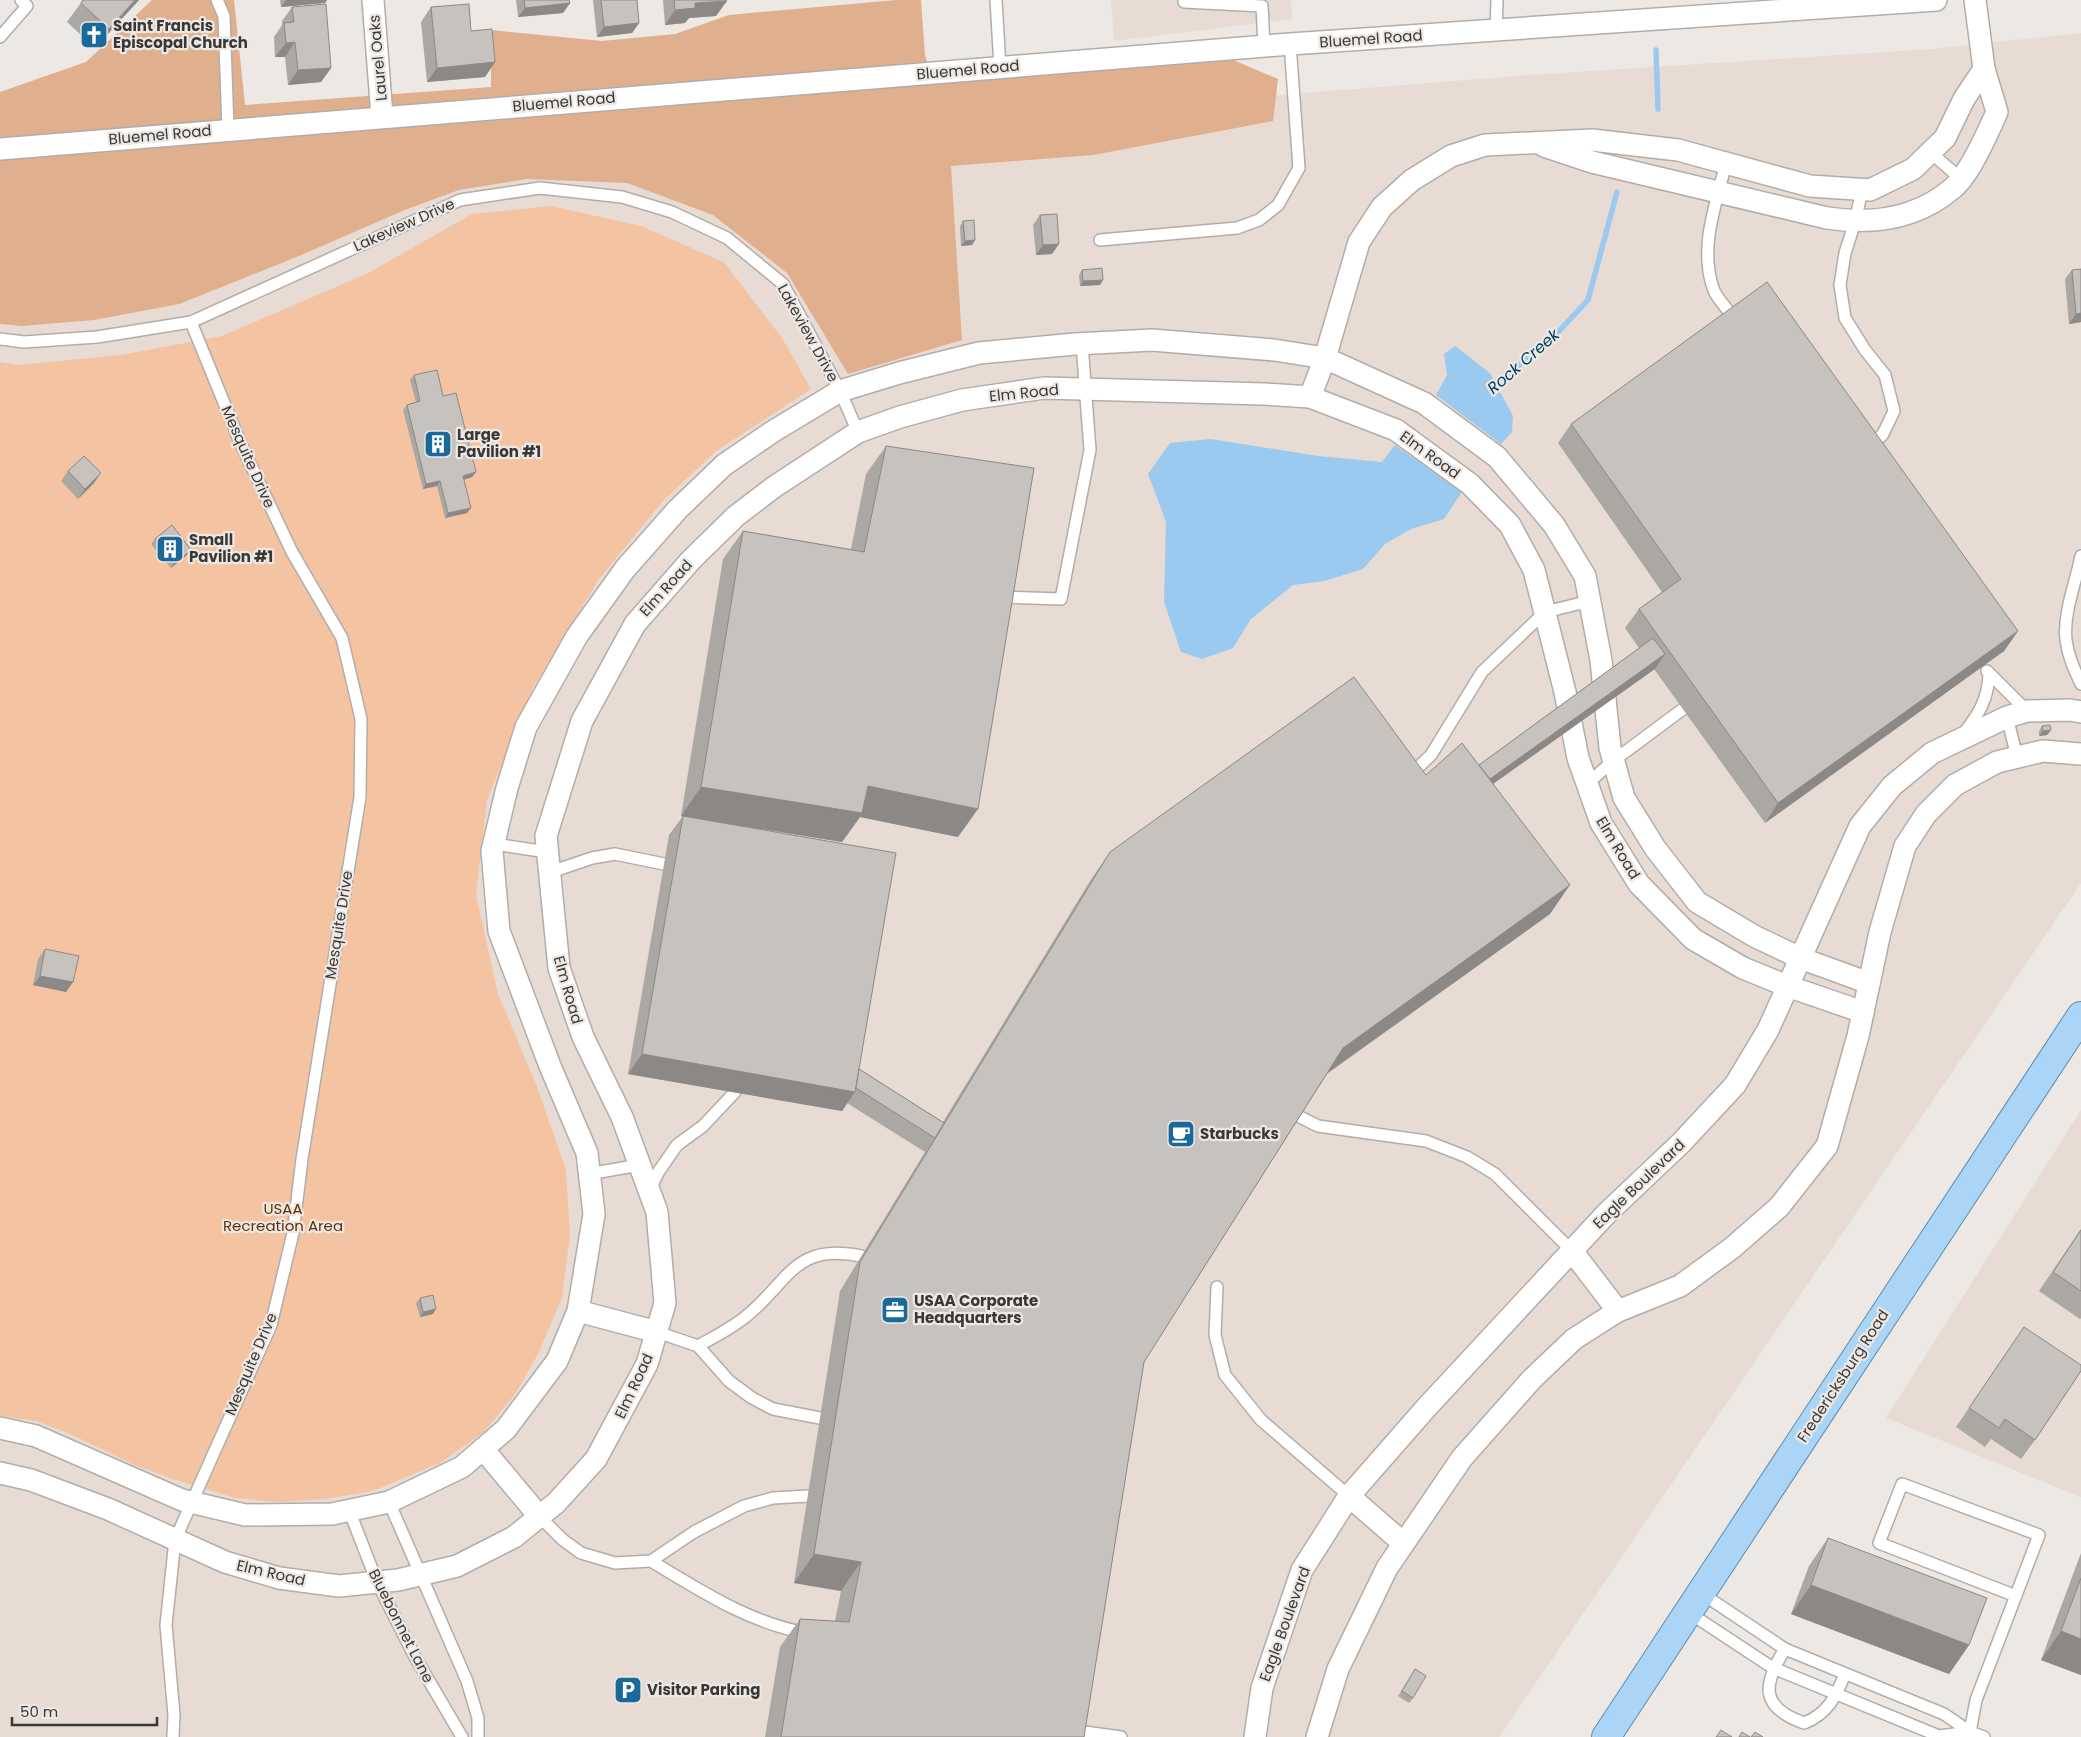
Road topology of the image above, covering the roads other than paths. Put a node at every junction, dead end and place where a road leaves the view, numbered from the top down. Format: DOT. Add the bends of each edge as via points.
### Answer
graph roads {
  1 [pos="20,0"];
  2 [pos="217,0"];
  3 [pos="373,0"];
  4 [pos="996,0"];
  5 [pos="1184,0"];
  6 [pos="1497,0"];
  7 [pos="1936,0"];
  8 [pos="1976,0"];
  9 [pos="1496,30"];
  10 [pos="0,37"];
  11 [pos="1290,44"];
  12 [pos="1264,46"];
  13 [pos="1000,67"];
  14 [pos="1984,69"];
  15 [pos="382,116"];
  16 [pos="228,129"];
  17 [pos="1532,142"];
  18 [pos="0,149"];
  19 [pos="1930,152"];
  20 [pos="1726,163"];
  21 [pos="1960,178"];
  22 [pos="1862,190"];
  23 [pos="1719,192"];
  24 [pos="1856,222"];
  25 [pos="1100,240"];
  26 [pos="1733,317"];
  27 [pos="191,322"];
  28 [pos="0,339"];
  29 [pos="1082,344"];
  30 [pos="1325,358"];
  31 [pos="1086,390"];
  32 [pos="840,392"];
  33 [pos="1310,398"];
  34 [pos="858,432"];
  35 [pos="1863,453"];
  36 [pos="2081,556"];
  37 [pos="998,596"];
  38 [pos="1590,601"];
  39 [pos="1545,612"];
  40 [pos="2081,684"];
  41 [pos="1683,709"];
  42 [pos="2081,712"];
  43 [pos="2017,714"];
  44 [pos="1958,740"];
  45 [pos="2081,754"];
  46 [pos="2017,757"];
  47 [pos="1613,761"];
  48 [pos="1403,783"];
  49 [pos="1587,784"];
  50 [pos="494,844"];
  51 [pos="548,863"];
  52 [pos="664,864"];
  53 [pos="1800,958"];
  54 [pos="1869,983"];
  55 [pos="1787,986"];
  56 [pos="1863,1012"];
  57 [pos="2081,1016"];
  58 [pos="735,1092"];
  59 [pos="1298,1116"];
  60 [pos="639,1165"];
  61 [pos="589,1174"];
  62 [pos="649,1191"];
  63 [pos="1572,1251"];
  64 [pos="862,1256"];
  65 [pos="1218,1287"];
  66 [pos="578,1311"];
  67 [pos="1618,1311"];
  68 [pos="657,1332"];
  69 [pos="698,1346"];
  70 [pos="820,1418"];
  71 [pos="0,1428"];
  72 [pos="482,1449"];
  73 [pos="0,1473"];
  74 [pos="808,1496"];
  75 [pos="1349,1496"];
  76 [pos="190,1502"];
  77 [pos="389,1502"];
  78 [pos="349,1510"];
  79 [pos="539,1516"];
  80 [pos="175,1540"];
  81 [pos="1403,1543"];
  82 [pos="651,1561"];
  83 [pos="419,1575"];
  84 [pos="376,1582"];
  85 [pos="2016,1596"];
  86 [pos="1695,1602"];
  87 [pos="823,1636"];
  88 [pos="1785,1649"];
  89 [pos="1774,1668"];
  90 [pos="1845,1674"];
  91 [pos="1837,1693"];
  92 [pos="1928,1707"];
  93 [pos="1919,1728"];
  94 [pos="1070,1730"];
  95 [pos="1970,1732"];
  96 [pos="173,1737"];
  97 [pos="462,1737"];
  98 [pos="478,1737"];
  99 [pos="1121,1737"];
  100 [pos="1255,1737"];
  101 [pos="1316,1737"];
  102 [pos="1606,1737"];
  103 [pos="1984,1737"];
  1 -- 10 [label="lane" via="27,6"];
  2 -- 16 [label="lane" via="224,16"];
  3 -- 15 [label="street, Laurel Oaks"];
  4 -- 13 [label="lane"];
  5 -- 12 [label="lane" via="1262,6"];
  6 -- 9 [label="lane"];
  7 -- 9 [label="street, Bluemel Road"];
  8 -- 14 [label="street"];
  9 -- 11 [label="street, Bluemel Road"];
  11 -- 12 [label="street, Bluemel Road"];
  11 -- 25 [label="lane" via="1299,168 1278,205 1258,220 1236,228"];
  12 -- 13 [label="street, Bluemel Road"];
  13 -- 15 [label="street, Bluemel Road"];
  14 -- 19 [label="street" via="1964,99 1945,138"];
  14 -- 21 [label="street" via="1997,112 1980,149"];
  15 -- 16 [label="street, Bluemel Road"];
  16 -- 18 [label="street, Bluemel Road"];
  17 -- 20 [label="street" via="1592,140 1678,150"];
  17 -- 23 [label="street" via="1592,162"];
  17 -- 30 [label="street" via="1485,144 1451,156 1412,180 1382,207 1359,242"];
  19 -- 21 [label="lane"];
  19 -- 22 [label="street" via="1913,169 1870,190"];
  20 -- 22 [label="street" via="1810,186"];
  20 -- 23 [label="lane"];
  21 -- 24 [label="street" via="1954,187 1923,208 1891,220"];
  22 -- 24 [label="lane"];
  23 -- 24 [label="street"];
  23 -- 26 [label="lane" via="1708,241 1707,262 1714,290"];
  24 -- 35 [label="lane" via="1840,285 1845,318 1885,375 1894,410 1883,434"];
  27 -- 28 [label="lane, Lakeview Drive" via="97,337 24,342"];
  27 -- 32 [label="lane, Lakeview Drive" via="460,200 540,188 622,197 672,212 727,238 782,284"];
  27 -- 76 [label="lane, Mesquite Drive" via="240,442 292,552 342,638 361,719 360,797 293,1234 271,1326"];
  29 -- 30 [label="street, Elm Road" via="1152,340 1274,350"];
  29 -- 31 [label="lane"];
  29 -- 32 [label="street, Elm Road" via="979,353"];
  30 -- 33 [label="street"];
  30 -- 38 [label="street, Elm Road" via="1424,403 1497,457 1554,525 1585,576"];
  31 -- 33 [label="street, Elm Road"];
  31 -- 34 [label="street, Elm Road" via="1044,388 962,400"];
  31 -- 37 [label="lane" via="1090,450 1061,600"];
  32 -- 34 [label="lane, Lakeview Drive"];
  32 -- 50 [label="street, Elm Road" via="724,465 678,509 625,569 576,636 526,727"];
  33 -- 39 [label="street, Elm Road" via="1396,430 1470,484 1510,525 1534,570"];
  34 -- 51 [label="street, Elm Road" via="736,516 691,560 635,624 582,721 546,836"];
  36 -- 40 [label="lane" via="2067,618 2066,639 2070,661"];
  38 -- 39 [label="lane"];
  38 -- 47 [label="street, Elm Road"];
  39 -- 48 [label="lane" via="1482,672 1431,755"];
  39 -- 49 [label="street, Elm Road" via="1578,758"];
  41 -- 47 [label="lane"];
  42 -- 43 [label="street, Eagle Boulevard"];
  43 -- 44 [label="street, Eagle Boulevard"];
  43 -- 44 [label="lane" via="1986,670 1986,698"];
  43 -- 46 [label="lane"];
  44 -- 53 [label="street, Eagle Boulevard" via="1932,753 1892,786 1860,826"];
  45 -- 46 [label="street" via="2043,751"];
  46 -- 54 [label="street" via="1997,762 1955,785 1926,814 1905,846"];
  47 -- 49 [label="lane"];
  47 -- 53 [label="street, Elm Road" via="1624,798 1655,848 1698,902 1754,936"];
  49 -- 55 [label="street, Elm Road" via="1601,823 1640,884 1693,939 1743,968"];
  50 -- 51 [label="lane"];
  50 -- 61 [label="street, Elm Road" via="499,931 587,1153"];
  51 -- 52 [label="lane" via="615,854"];
  51 -- 60 [label="street, Elm Road" via="559,968 582,1037 622,1117"];
  53 -- 54 [label="street, Elm Road"];
  53 -- 55 [label="street, Eagle Boulevard"];
  54 -- 56 [label="street"];
  55 -- 56 [label="street, Elm Road"];
  55 -- 63 [label="street, Eagle Boulevard" via="1768,1030 1736,1085"];
  56 -- 67 [label="street" via="1826,1146 1779,1207 1732,1248 1680,1286"];
  57 -- 86 [label="main road, Fredericksburg Road"];
  58 -- 62 [label="lane" via="703,1126 677,1145"];
  59 -- 63 [label="lane" via="1318,1126 1426,1141 1467,1157 1495,1174"];
  60 -- 61 [label="lane"];
  60 -- 62 [label="street, Elm Road"];
  61 -- 66 [label="street, Elm Road" via="594,1214"];
  62 -- 68 [label="street, Elm Road" via="656,1212 665,1303"];
  63 -- 67 [label="street"];
  63 -- 75 [label="street, Eagle Boulevard"];
  64 -- 69 [label="lane" via="832,1252 813,1256 797,1265 745,1318"];
  65 -- 75 [label="lane" via="1215,1335 1225,1376 1261,1420"];
  66 -- 68 [label="street"];
  66 -- 72 [label="street, Elm Road" via="557,1361 506,1429"];
  67 -- 81 [label="street" via="1574,1339 1532,1379 1462,1458"];
  68 -- 69 [label="lane"];
  68 -- 79 [label="street, Elm Road" via="647,1364 596,1459 556,1503"];
  69 -- 70 [label="lane" via="729,1381 752,1398 773,1408"];
  71 -- 76 [label="street, Elm Road" via="36,1436"];
  72 -- 77 [label="street, Elm Road" via="462,1467"];
  72 -- 79 [label="street"];
  73 -- 80 [label="street, Elm Road" via="31,1480"];
  74 -- 82 [label="lane" via="773,1498 744,1506 694,1532"];
  75 -- 81 [label="street"];
  75 -- 100 [label="street, Eagle Boulevard" via="1302,1570 1262,1688"];
  76 -- 78 [label="street, Elm Road" via="245,1515 332,1514"];
  76 -- 80 [label="lane, Mesquite Drive"];
  77 -- 78 [label="street, Elm Road"];
  77 -- 83 [label="lane"];
  78 -- 84 [label="lane, Bluebonnet Lane"];
  79 -- 82 [label="lane" via="581,1553 616,1563"];
  79 -- 83 [label="street, Elm Road" via="514,1537 457,1566"];
  80 -- 84 [label="street, Elm Road" via="224,1562 279,1578 340,1586"];
  80 -- 96 [label="lane, Mesquite Drive" via="166,1625"];
  81 -- 101 [label="street" via="1387,1568 1338,1669"];
  82 -- 87 [label="lane" via="746,1616 779,1628"];
  83 -- 84 [label="street, Elm Road"];
  83 -- 98 [label="lane" via="467,1681 478,1718"];
  84 -- 97 [label="lane, Bluebonnet Lane"];
  85 -- 85 [label="lane" via="2039,1535 1902,1484 1879,1543"];
  85 -- 95 [label="lane" via="1976,1700"];
  86 -- 88 [label="lane"];
  86 -- 89 [label="lane"];
  86 -- 102 [label="main road, Fredericksburg Road"];
  88 -- 89 [label="lane"];
  88 -- 90 [label="lane"];
  89 -- 91 [label="lane"];
  89 -- 91 [label="lane" via="1768,1683 1770,1698 1790,1718 1804,1723 1817,1718 1827,1710"];
  90 -- 91 [label="lane"];
  90 -- 92 [label="lane"];
  91 -- 93 [label="lane"];
  92 -- 93 [label="lane"];
  92 -- 95 [label="lane"];
  93 -- 95 [label="lane" via="1939,1736"];
  94 -- 99 [label="lane"];
  95 -- 103 [label="lane"];
}
